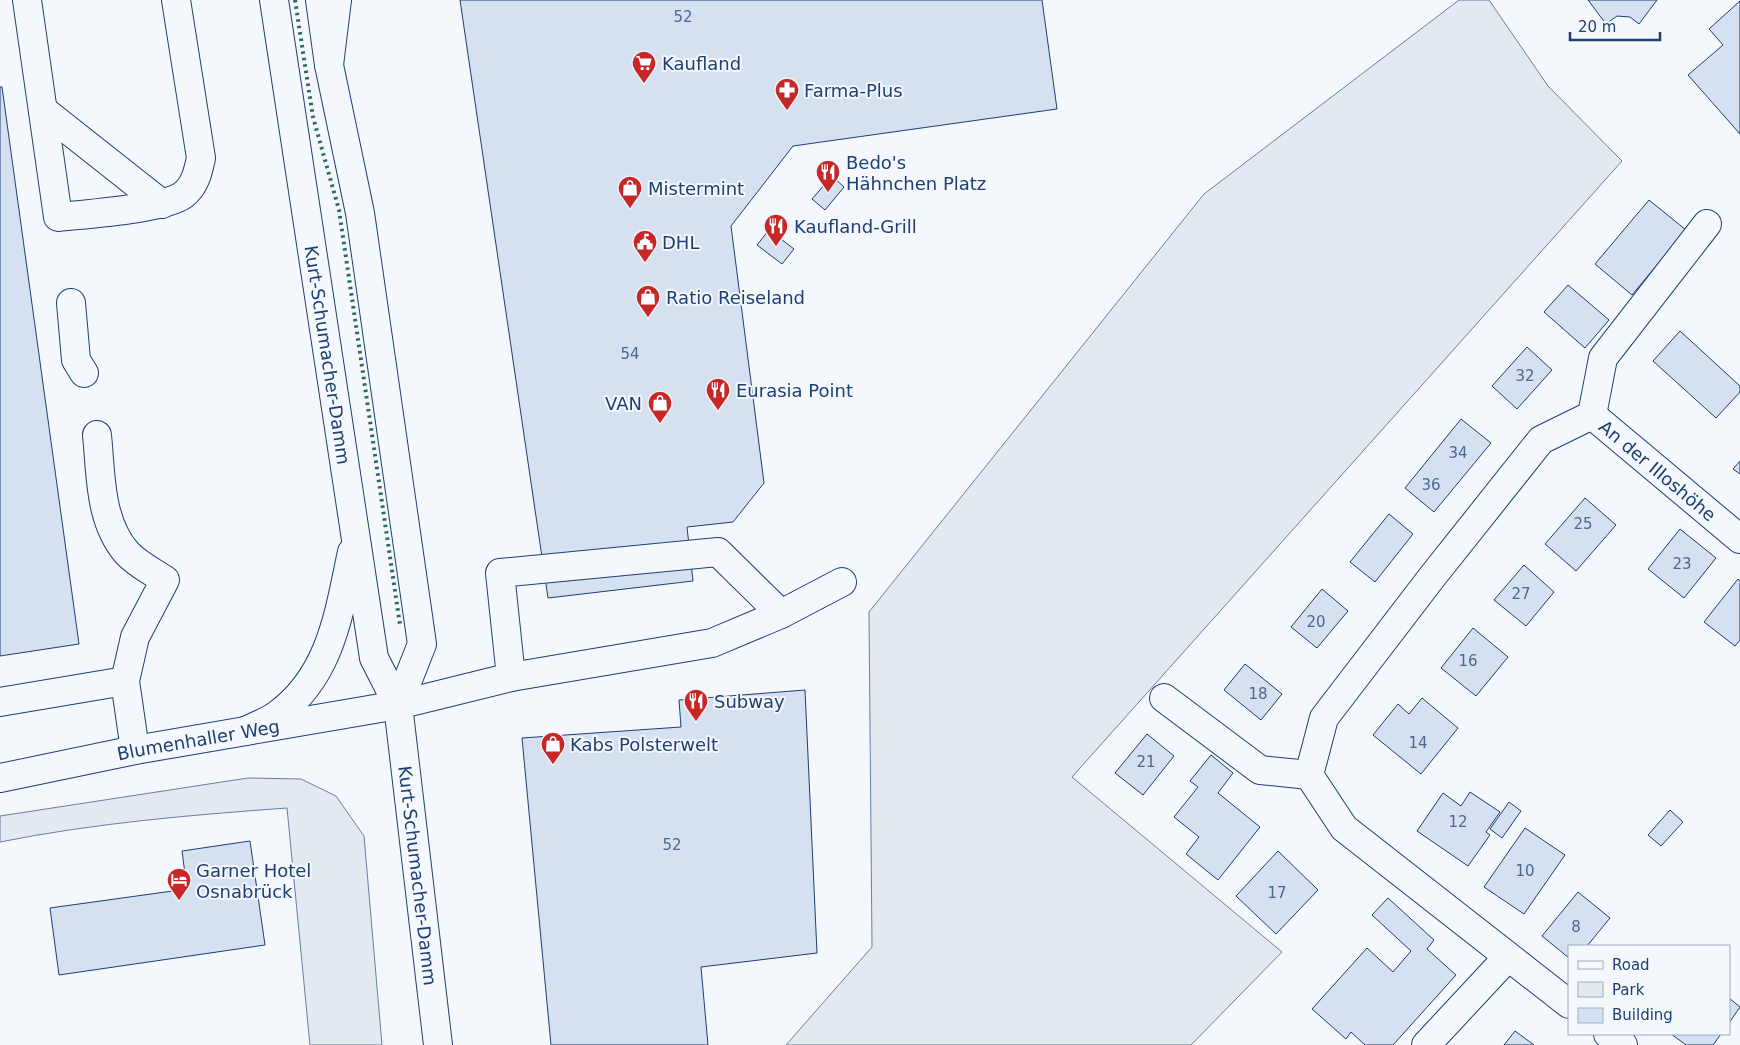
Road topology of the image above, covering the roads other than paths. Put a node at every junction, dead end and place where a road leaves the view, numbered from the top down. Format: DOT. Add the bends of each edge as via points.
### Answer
graph roads {
  1 [pos="27,0"];
  2 [pos="176,0"];
  3 [pos="274,0"];
  4 [pos="320,0"];
  5 [pos="337,0"];
  6 [pos="329,65"];
  7 [pos="43,110"];
  8 [pos="162,204"];
  9 [pos="1707,224"];
  10 [pos="70,303"];
  11 [pos="84,373"];
  12 [pos="1592,416"];
  13 [pos="97,434"];
  14 [pos="356,533"];
  15 [pos="1740,540"];
  16 [pos="842,582"];
  17 [pos="781,614"];
  18 [pos="511,677"];
  19 [pos="125,681"];
  20 [pos="1164,698"];
  21 [pos="0,702"];
  22 [pos="398,705"];
  23 [pos="246,731"];
  24 [pos="135,750"];
  25 [pos="1309,775"];
  26 [pos="0,778"];
  27 [pos="1507,958"];
  28 [pos="1568,1003"];
  29 [pos="1609,1035"];
  30 [pos="438,1045"];
  31 [pos="1426,1045"];
  32 [pos="1623,1045"];
  1 -- 7 [label="main road"];
  2 -- 8 [label="main road" via="201,158 197,178 183,195"];
  3 -- 14 [label="main road, Kurt-Schumacher-Damm"];
  4 -- 6 [label="main road, Kurt-Schumacher-Damm"];
  5 -- 6 [label="main road"];
  6 -- 22 [label="main road, Kurt-Schumacher-Damm" via="360,213 422,644"];
  7 -- 8 [label="main road"];
  7 -- 8 [label="main road" via="58,217"];
  9 -- 12 [label="main road" via="1603,358"];
  10 -- 11 [label="main road" via="76,360"];
  12 -- 15 [label="main road, An der Illoshöhe"];
  12 -- 25 [label="main road, An der Illoshöhe" via="1541,440 1432,577 1324,718"];
  13 -- 19 [label="main road" via="106,512 114,536 128,554 165,580 135,637"];
  14 -- 22 [label="main road, Kurt-Schumacher-Damm" via="374,658"];
  14 -- 23 [label="main road" via="336,628 321,666 300,696 275,716"];
  16 -- 17 [label="main road, Blumenhaller Weg"];
  17 -- 18 [label="main road, Blumenhaller Weg" via="712,643"];
  17 -- 18 [label="main road" via="718,552 500,573"];
  18 -- 22 [label="main road, Blumenhaller Weg"];
  19 -- 21 [label="main road"];
  19 -- 24 [label="main road"];
  20 -- 25 [label="main road" via="1260,770"];
  22 -- 23 [label="main road, Blumenhaller Weg"];
  22 -- 30 [label="main road, Kurt-Schumacher-Damm"];
  23 -- 24 [label="main road, Blumenhaller Weg"];
  24 -- 26 [label="main road, Blumenhaller Weg"];
  25 -- 27 [label="main road" via="1344,828"];
  27 -- 28 [label="main road"];
  27 -- 31 [label="main road"];
  29 -- 32 [label="main road"];
}
